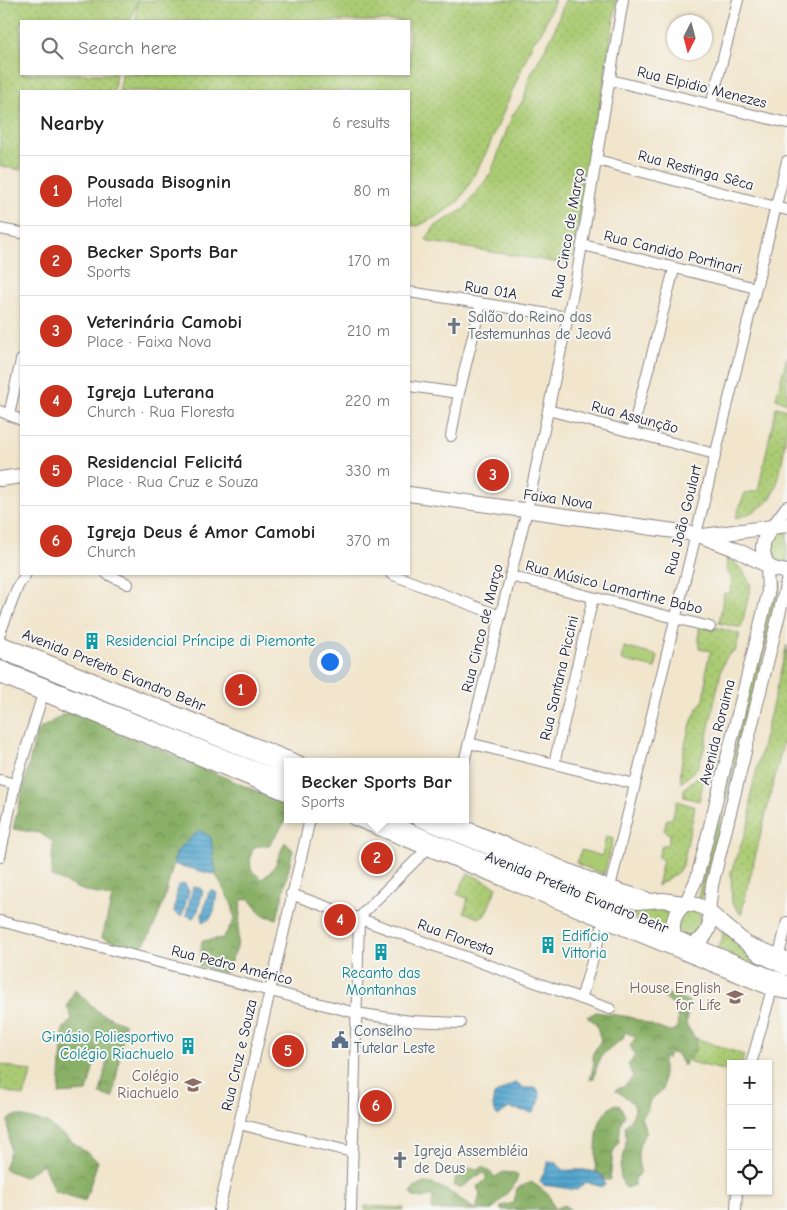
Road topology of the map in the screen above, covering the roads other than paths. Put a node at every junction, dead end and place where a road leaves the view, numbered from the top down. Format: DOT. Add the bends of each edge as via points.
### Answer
graph roads {
  1 [pos="623,0"];
  2 [pos="738,0"];
  3 [pos="610,80"];
  4 [pos="711,105"];
  5 [pos="787,123"];
  6 [pos="597,160"];
  7 [pos="787,161"];
  8 [pos="776,207"];
  9 [pos="787,210"];
  10 [pos="0,230"];
  11 [pos="20,233"];
  12 [pos="583,245"];
  13 [pos="674,269"];
  14 [pos="756,288"];
  15 [pos="410,292"];
  16 [pos="481,303"];
  17 [pos="568,317"];
  18 [pos="20,363"];
  19 [pos="410,386"];
  20 [pos="458,393"];
  21 [pos="548,410"];
  22 [pos="4,413"];
  23 [pos="20,420"];
  24 [pos="632,432"];
  25 [pos="451,436"];
  26 [pos="715,454"];
  27 [pos="20,476"];
  28 [pos="0,479"];
  29 [pos="410,494"];
  30 [pos="787,507"];
  31 [pos="527,510"];
  32 [pos="787,525"];
  33 [pos="773,526"];
  34 [pos="699,535"];
  35 [pos="767,565"];
  36 [pos="787,572"];
  37 [pos="25,575"];
  38 [pos="109,575"];
  39 [pos="394,575"];
  40 [pos="510,576"];
  41 [pos="787,582"];
  42 [pos="128,584"];
  43 [pos="593,598"];
  44 [pos="500,616"];
  45 [pos="675,617"];
  46 [pos="710,627"];
  47 [pos="0,633"];
  48 [pos="0,643"];
  49 [pos="0,651"];
  50 [pos="39,666"];
  51 [pos="0,668"];
  52 [pos="0,677"];
  53 [pos="43,694"];
  54 [pos="469,743"];
  55 [pos="289,758"];
  56 [pos="465,758"];
  57 [pos="554,764"];
  58 [pos="284,765"];
  59 [pos="0,780"];
  60 [pos="284,782"];
  61 [pos="15,784"];
  62 [pos="636,784"];
  63 [pos="284,793"];
  64 [pos="309,823"];
  65 [pos="366,823"];
  66 [pos="388,823"];
  67 [pos="429,823"];
  68 [pos="452,823"];
  69 [pos="454,823"];
  70 [pos="466,838"];
  71 [pos="432,846"];
  72 [pos="492,848"];
  73 [pos="0,857"];
  74 [pos="610,887"];
  75 [pos="292,894"];
  76 [pos="663,900"];
  77 [pos="685,904"];
  78 [pos="709,912"];
  79 [pos="360,918"];
  80 [pos="0,921"];
  81 [pos="604,921"];
  82 [pos="787,922"];
  83 [pos="674,938"];
  84 [pos="743,941"];
  85 [pos="693,944"];
  86 [pos="783,957"];
  87 [pos="748,967"];
  88 [pos="787,968"];
  89 [pos="787,983"];
  90 [pos="772,989"];
  91 [pos="269,990"];
  92 [pos="787,993"];
  93 [pos="581,999"];
  94 [pos="610,1009"];
  95 [pos="356,1013"];
  96 [pos="460,1023"];
  97 [pos="751,1060"];
  98 [pos="239,1124"];
  99 [pos="352,1152"];
  100 [pos="737,1195"];
  101 [pos="219,1210"];
  102 [pos="351,1210"];
  103 [pos="736,1210"];
  1 -- 3 [label="street, Rua Cinco de Março"];
  2 -- 4 [label="street"];
  3 -- 4 [label="street, Rua Elpidio Menezes"];
  3 -- 6 [label="street, Rua Cinco de Março"];
  4 -- 5 [label="street, Rua Elpidio Menezes"];
  6 -- 8 [label="street, Rua Restinga Sêca"];
  6 -- 12 [label="street, Rua Cinco de Março"];
  7 -- 8 [label="street, Rua João Goulart"];
  8 -- 9 [label="street, Rua Restinga Sêca"];
  8 -- 14 [label="street, Rua João Goulart"];
  10 -- 11 [label="street"];
  12 -- 13 [label="street, Rua Candido Portinari"];
  12 -- 17 [label="street, Rua Cinco de Março"];
  13 -- 14 [label="street, Rua Candido Portinari"];
  13 -- 24 [label="street"];
  14 -- 26 [label="street, Rua João Goulart"];
  15 -- 16 [label="street, Rua 01A"];
  16 -- 17 [label="street, Rua 01A"];
  16 -- 20 [label="street"];
  17 -- 21 [label="street, Rua Cinco de Março"];
  18 -- 22 [label="street"];
  19 -- 20 [label="street"];
  20 -- 25 [label="street"];
  21 -- 24 [label="street, Rua Assunção"];
  21 -- 31 [label="street, Rua Cinco de Março"];
  22 -- 23 [label="street"];
  24 -- 26 [label="street, Rua Assunção"];
  26 -- 34 [label="street, Rua João Goulart"];
  27 -- 28 [label="highway"];
  29 -- 31 [label="highway, Faixa Nova"];
  30 -- 33 [label="main road"];
  31 -- 34 [label="highway, Faixa Nova"];
  31 -- 40 [label="street, Rua Cinco de Março"];
  32 -- 33 [label="highway, Faixa Nova"];
  33 -- 34 [label="highway, Faixa Nova" via="737,533"];
  33 -- 35 [label="highway" via="762,544"];
  34 -- 35 [label="highway, Faixa Nova"];
  34 -- 45 [label="street, Rua João Goulart"];
  35 -- 36 [label="highway, Faixa Nova"];
  35 -- 77 [label="main road, Avenida Roraima" via="768,594 697,878"];
  37 -- 47 [label="street"];
  38 -- 42 [label="street"];
  39 -- 44 [label="street"];
  40 -- 43 [label="street, Rua Músico Lamartine Babo"];
  40 -- 44 [label="street, Rua Cinco de Março"];
  41 -- 78 [label="main road, Avenida Roraima" via="712,885"];
  43 -- 45 [label="street, Rua Músico Lamartine Babo"];
  43 -- 57 [label="street, Rua Santana Piccini"];
  44 -- 54 [label="street, Rua Cinco de Março"];
  45 -- 46 [label="street, Rua Músico Lamartine Babo"];
  45 -- 62 [label="street, Rua João Goulart"];
  48 -- 50 [label="highway"];
  48 -- 55 [label="main road, Avenida Prefeito Evandro Behr"];
  49 -- 50 [label="highway, Avenida Prefeito Evandro Behr"];
  50 -- 58 [label="highway, Avenida Prefeito Evandro Behr"];
  51 -- 60 [label="highway"];
  52 -- 53 [label="main road"];
  53 -- 61 [label="street"];
  53 -- 63 [label="main road"];
  54 -- 56 [label="street, Rua Cinco de Março"];
  54 -- 57 [label="street"];
  57 -- 62 [label="street"];
  59 -- 61 [label="street"];
  61 -- 73 [label="street"];
  62 -- 74 [label="street, Rua João Goulart"];
  64 -- 75 [label="street, Rua Cruz e Souza"];
  65 -- 71 [label="main road, Avenida Prefeito Evandro Behr"];
  66 -- 71 [label="highway, Avenida Prefeito Evandro Behr"];
  67 -- 70 [label="highway, Avenida Prefeito Evandro Behr"];
  68 -- 72 [label="highway"];
  69 -- 74 [label="main road, Avenida Prefeito Evandro Behr"];
  70 -- 71 [label="highway" via="451,838"];
  70 -- 72 [label="highway, Avenida Prefeito Evandro Behr"];
  71 -- 79 [label="street"];
  71 -- 81 [label="main road, Avenida Prefeito Evandro Behr"];
  71 -- 83 [label="highway, Avenida Prefeito Evandro Behr"];
  72 -- 76 [label="highway, Avenida Prefeito Evandro Behr" via="612,897 637,902"];
  74 -- 76 [label="main road, Avenida Prefeito Evandro Behr" via="643,898"];
  75 -- 79 [label="street, Rua Floresta"];
  75 -- 91 [label="street, Rua Cruz e Souza"];
  76 -- 77 [label="highway, Avenida Prefeito Evandro Behr"];
  77 -- 78 [label="highway" via="697,905"];
  77 -- 83 [label="highway" via="672,922"];
  78 -- 84 [label="highway"];
  78 -- 85 [label="highway" via="708,931"];
  79 -- 93 [label="street, Rua Floresta"];
  79 -- 95 [label="street"];
  80 -- 91 [label="street, Rua Pedro Américo"];
  81 -- 90 [label="main road, Avenida Prefeito Evandro Behr"];
  81 -- 93 [label="street"];
  82 -- 86 [label="street"];
  83 -- 85 [label="highway, Avenida Prefeito Evandro Behr"];
  84 -- 86 [label="main road"];
  84 -- 88 [label="highway" via="760,955"];
  85 -- 87 [label="highway, Avenida Prefeito Evandro Behr"];
  87 -- 89 [label="highway, Avenida Prefeito Evandro Behr"];
  87 -- 90 [label="highway"];
  90 -- 92 [label="highway"];
  90 -- 97 [label="street"];
  91 -- 95 [label="street, Rua Pedro Américo"];
  91 -- 98 [label="street, Rua Cruz e Souza"];
  93 -- 94 [label="street, Rua Floresta"];
  95 -- 96 [label="street, Rua Pedro Américo" via="410,1022"];
  95 -- 99 [label="street"];
  98 -- 99 [label="street"];
  98 -- 101 [label="street, Rua Cruz e Souza"];
  99 -- 102 [label="street"];
  100 -- 103 [label="street"];
}
